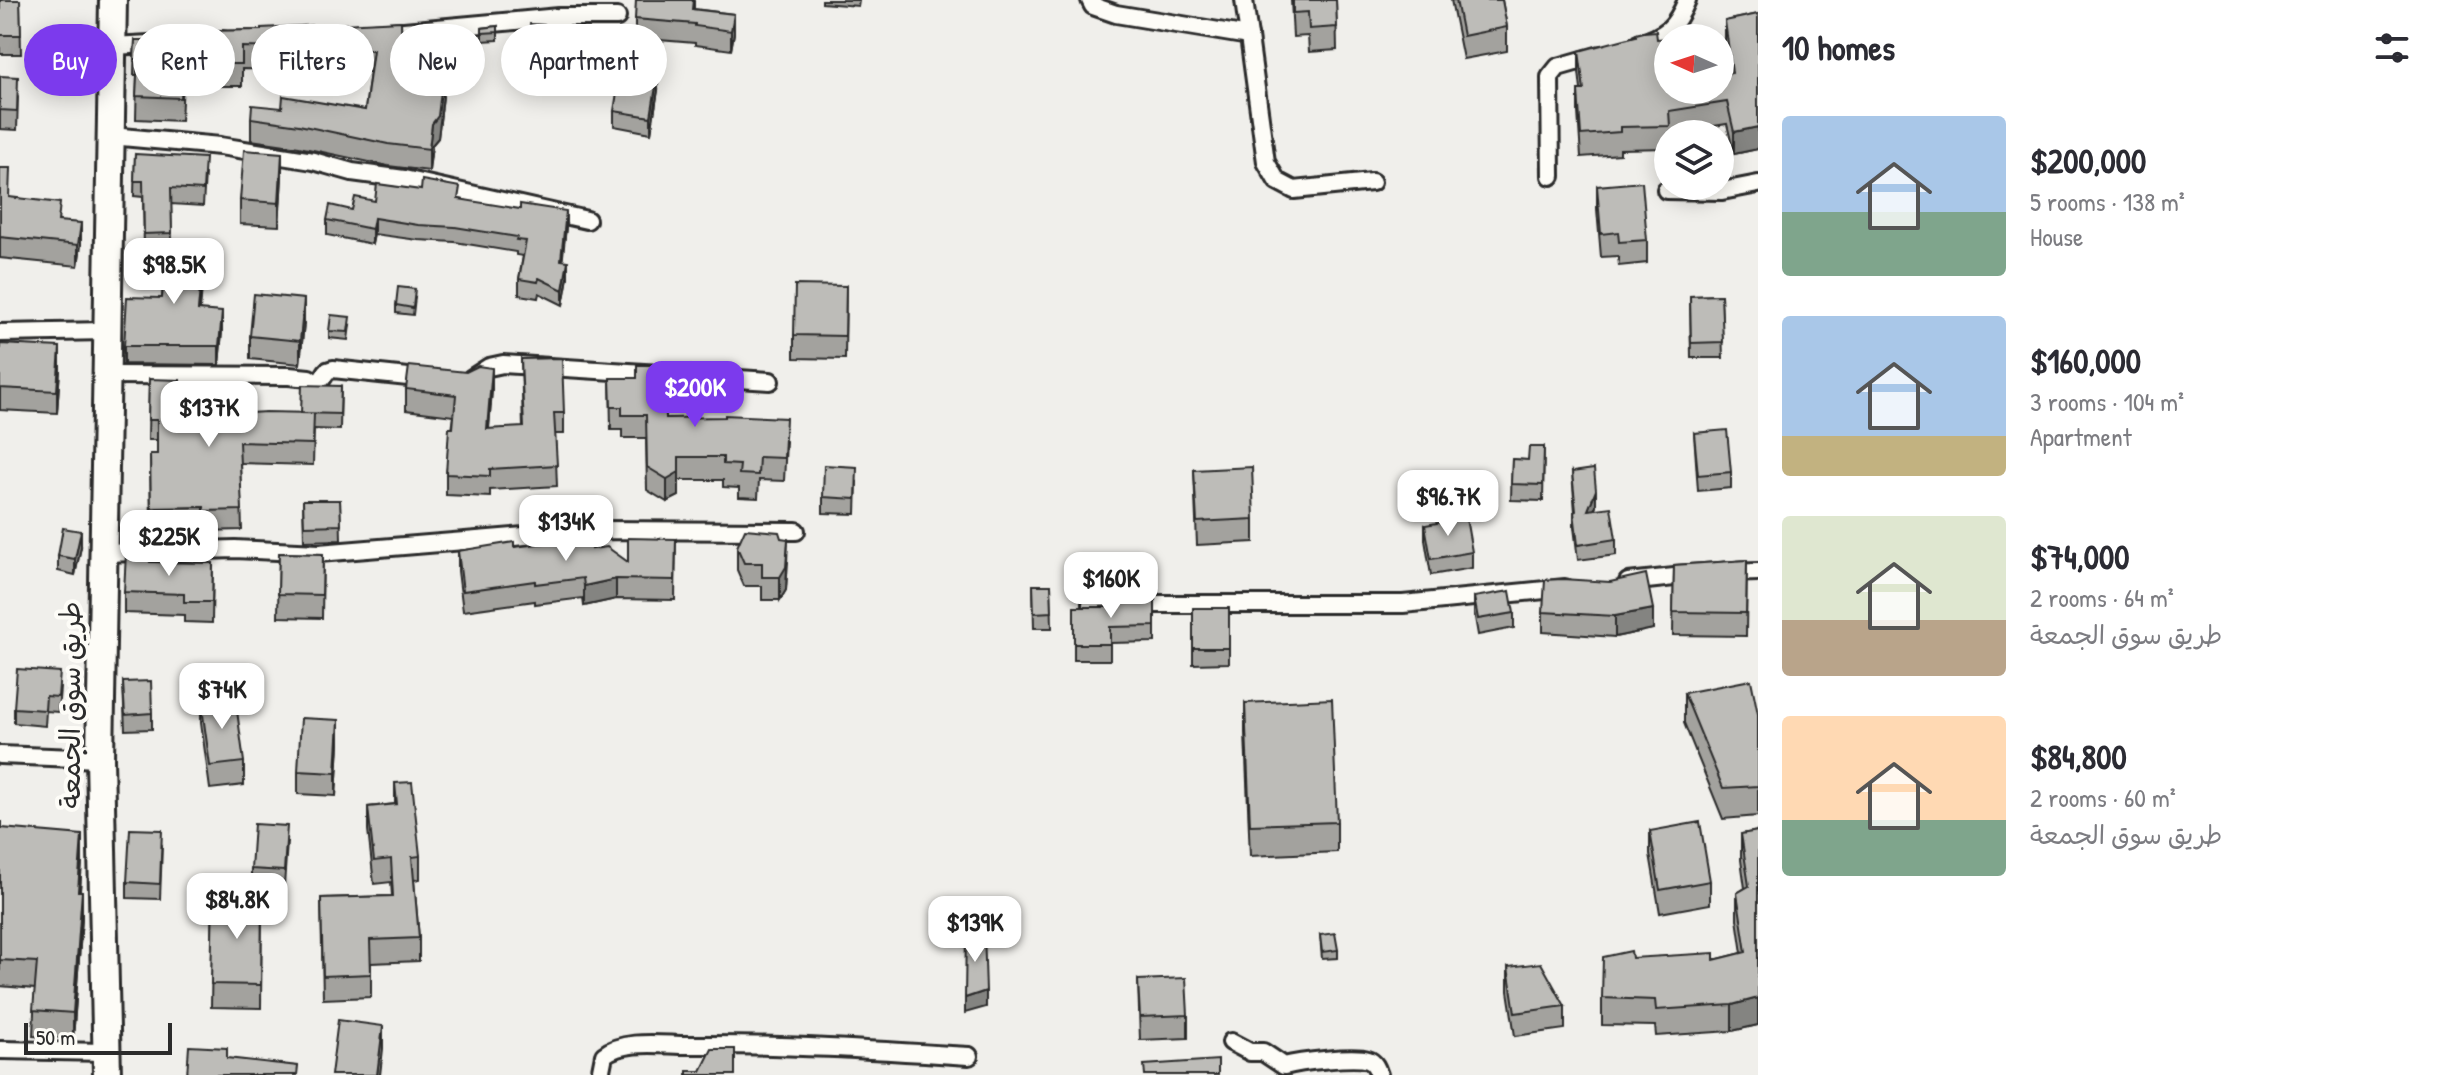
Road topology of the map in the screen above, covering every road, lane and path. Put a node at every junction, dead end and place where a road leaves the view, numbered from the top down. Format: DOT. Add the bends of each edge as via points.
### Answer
graph roads {
  1 [pos="113,0"];
  2 [pos="1090,0"];
  3 [pos="1244,0"];
  4 [pos="1687,0"];
  5 [pos="617,17"];
  6 [pos="113,24"];
  7 [pos="374,33"];
  8 [pos="1249,36"];
  9 [pos="236,40"];
  10 [pos="117,46"];
  11 [pos="112,96"];
  12 [pos="111,136"];
  13 [pos="1551,176"];
  14 [pos="1372,182"];
  15 [pos="1758,184"];
  16 [pos="1734,189"];
  17 [pos="587,220"];
  18 [pos="107,331"];
  19 [pos="0,333"];
  20 [pos="107,375"];
  21 [pos="770,381"];
  22 [pos="796,531"];
  23 [pos="104,553"];
  24 [pos="1758,572"];
  25 [pos="1606,584"];
  26 [pos="1575,587"];
  27 [pos="1091,604"];
  28 [pos="0,755"];
  29 [pos="100,759"];
  30 [pos="1231,1042"];
  31 [pos="0,1050"];
  32 [pos="969,1056"];
  33 [pos="106,1064"];
  34 [pos="600,1075"];
  35 [pos="1379,1075"];
  1 -- 6 [label="main road, طريق سوق الجمعة"];
  2 -- 8 [label="street" via="1116,14"];
  3 -- 8 [label="street"];
  4 -- 13 [label="street" via="1679,20 1658,38 1558,67 1550,77"];
  5 -- 7 [label="street"];
  8 -- 14 [label="street" via="1266,162 1277,181 1294,190"];
  9 -- 10 [label="street"];
  11 -- 12 [label="main road, طريق سوق الجمعة"];
  12 -- 17 [label="street" via="313,161"];
  12 -- 18 [label="main road, طريق سوق الجمعة"];
  15 -- 16 [label="street"];
  18 -- 19 [label="street"];
  18 -- 20 [label="main road, طريق سوق الجمعة"];
  20 -- 21 [label="street" via="289,376 309,378 318,385 333,369 467,382 503,364"];
  20 -- 23 [label="main road, طريق سوق الجمعة"];
  22 -- 23 [label="street" via="597,530 319,553"];
  23 -- 29 [label="main road, طريق سوق الجمعة"];
  24 -- 25 [label="street"];
  26 -- 27 [label="street" via="1403,604"];
  28 -- 29 [label="street"];
  29 -- 33 [label="main road, طريق سوق الجمعة"];
  30 -- 35 [label="street" via="1263,1052 1284,1066 1366,1059"];
  31 -- 33 [label="street"];
  32 -- 34 [label="street" via="762,1044 634,1046 604,1055"];
}
